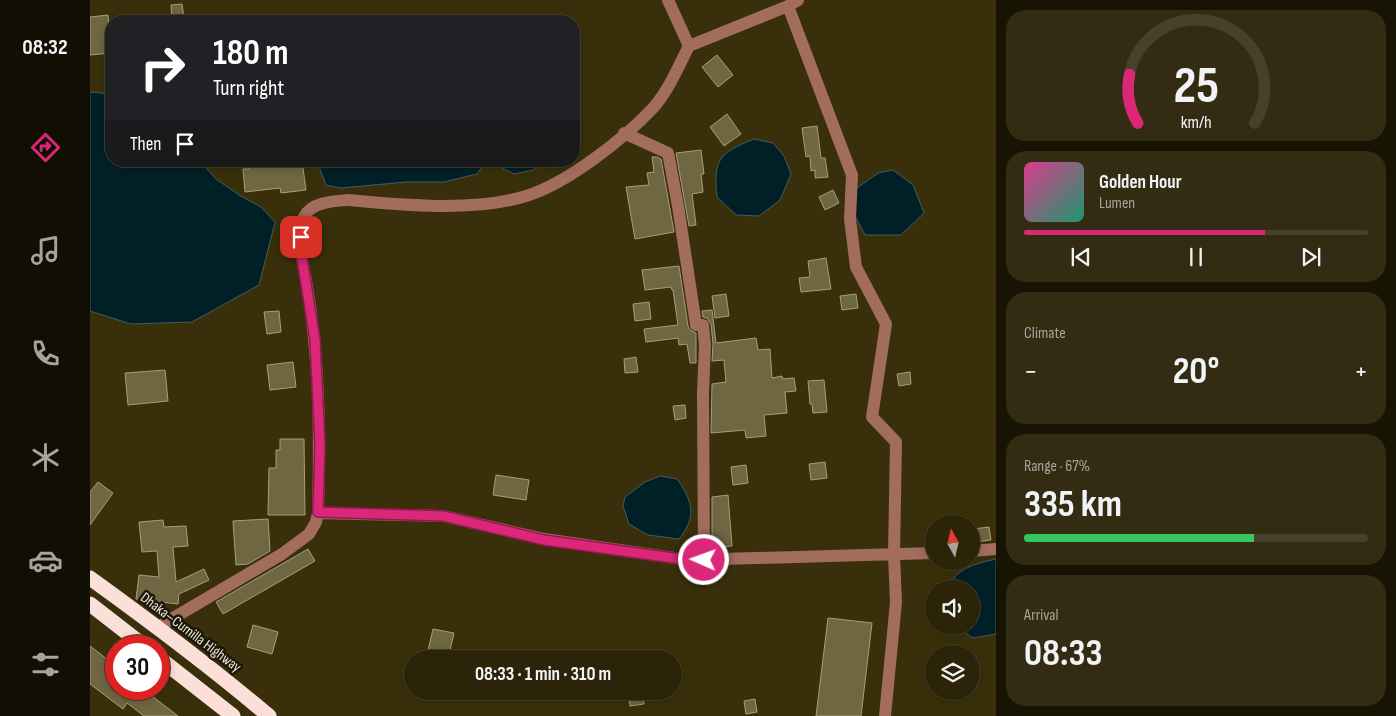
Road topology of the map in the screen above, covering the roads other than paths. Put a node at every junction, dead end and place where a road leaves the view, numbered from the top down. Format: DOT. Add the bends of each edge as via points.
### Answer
graph roads {
  1 [pos="668,0"];
  2 [pos="793,3"];
  3 [pos="689,46"];
  4 [pos="624,134"];
  5 [pos="318,512"];
  6 [pos="996,549"];
  7 [pos="980,550"];
  8 [pos="925,553"];
  9 [pos="894,555"];
  10 [pos="704,560"];
  11 [pos="90,578"];
  12 [pos="90,604"];
  13 [pos="158,628"];
  14 [pos="130,635"];
  15 [pos="170,667"];
  16 [pos="232,716"];
  17 [pos="268,716"];
  18 [pos="886,716"];
  1 -- 3 [label="street"];
  2 -- 3 [label="street"];
  2 -- 9 [label="street" via="852,175 850,218 856,267 886,324 872,417 896,442"];
  3 -- 4 [label="street" via="672,82 653,108"];
  4 -- 5 [label="street" via="591,161 526,196 471,205 338,201 310,208 304,217 300,242 315,340 320,445"];
  4 -- 10 [label="street" via="668,153 696,325 703,325"];
  5 -- 10 [label="street" via="443,516 544,540"];
  5 -- 13 [label="street" via="309,534 282,554"];
  6 -- 7 [label="street"];
  8 -- 9 [label="street"];
  9 -- 10 [label="street"];
  9 -- 18 [label="street" via="896,602"];
  11 -- 13 [label="highway, Dhaka–Cumilla Highway"];
  12 -- 14 [label="highway"];
  13 -- 17 [label="highway, Dhaka–Cumilla Highway"];
  15 -- 16 [label="highway"];
}
